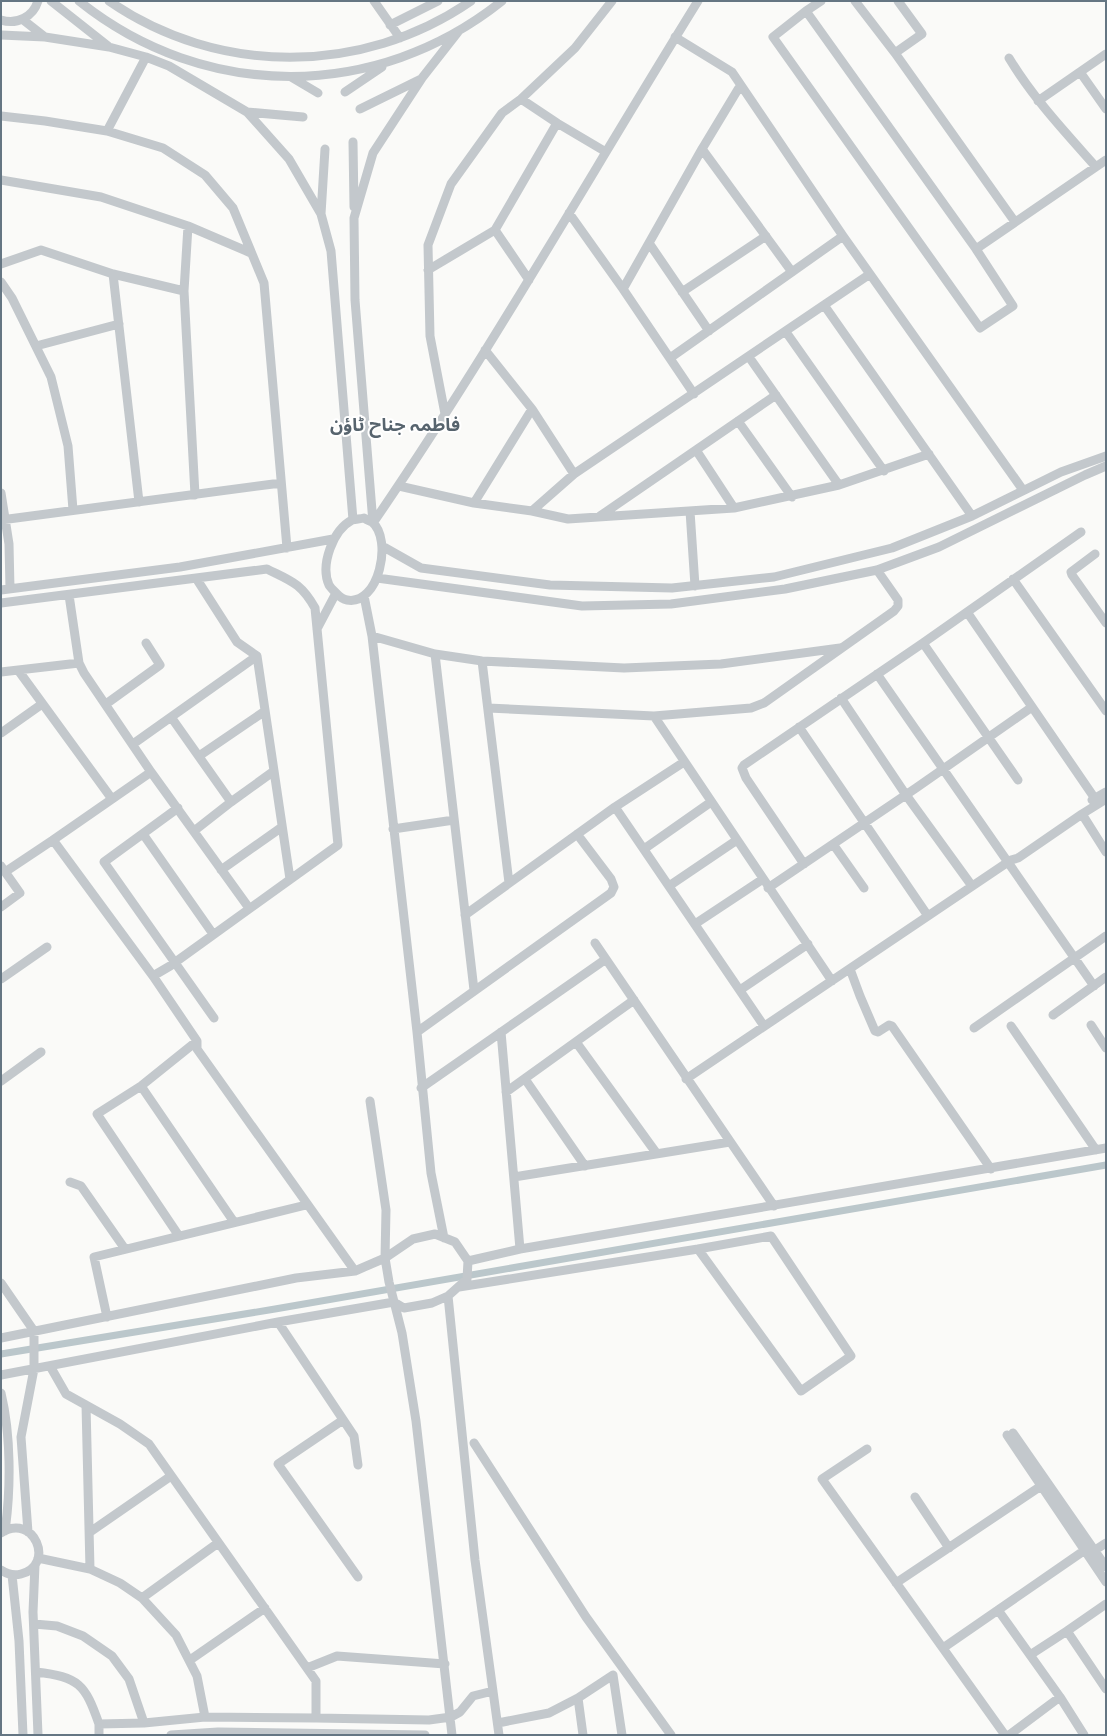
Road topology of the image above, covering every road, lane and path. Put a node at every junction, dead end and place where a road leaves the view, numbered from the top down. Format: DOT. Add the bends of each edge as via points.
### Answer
graph roads {
  1 [pos="38,1"];
  2 [pos="51,1"];
  3 [pos="79,1"];
  4 [pos="109,1"];
  5 [pos="374,1"];
  6 [pos="438,1"];
  7 [pos="471,1"];
  8 [pos="502,1"];
  9 [pos="612,1"];
  10 [pos="698,1"];
  11 [pos="821,1"];
  12 [pos="856,1"];
  13 [pos="898,1"];
  14 [pos="806,11"];
  15 [pos="22,19"];
  16 [pos="2,21"];
  17 [pos="390,25"];
  18 [pos="458,32"];
  19 [pos="1,35"];
  20 [pos="45,37"];
  21 [pos="675,37"];
  22 [pos="400,38"];
  23 [pos="109,47"];
  24 [pos="895,53"];
  25 [pos="1106,54"];
  26 [pos="146,57"];
  27 [pos="1008,58"];
  28 [pos="387,63"];
  29 [pos="1080,72"];
  30 [pos="291,77"];
  31 [pos="422,78"];
  32 [pos="740,86"];
  33 [pos="345,92"];
  34 [pos="318,93"];
  35 [pos="1102,96"];
  36 [pos="521,99"];
  37 [pos="1038,101"];
  38 [pos="360,109"];
  39 [pos="1106,109"];
  40 [pos="247,112"];
  41 [pos="1,116"];
  42 [pos="303,116"];
  43 [pos="557,123"];
  44 [pos="107,131"];
  45 [pos="353,142"];
  46 [pos="325,148"];
  47 [pos="702,148"];
  48 [pos="606,152"];
  49 [pos="1106,160"];
  50 [pos="1096,167"];
  51 [pos="1,180"];
  52 [pos="569,213"];
  53 [pos="321,214"];
  54 [pos="354,218"];
  55 [pos="1015,222"];
  56 [pos="188,226"];
  57 [pos="496,230"];
  58 [pos="766,236"];
  59 [pos="843,236"];
  60 [pos="649,243"];
  61 [pos="976,249"];
  62 [pos="251,253"];
  63 [pos="1,264"];
  64 [pos="428,270"];
  65 [pos="792,272"];
  66 [pos="113,274"];
  67 [pos="870,274"];
  68 [pos="529,280"];
  69 [pos="1,282"];
  70 [pos="623,289"];
  71 [pos="184,291"];
  72 [pos="682,292"];
  73 [pos="824,305"];
  74 [pos="119,324"];
  75 [pos="709,331"];
  76 [pos="786,332"];
  77 [pos="36,346"];
  78 [pos="485,350"];
  79 [pos="749,357"];
  80 [pos="670,358"];
  81 [pos="694,394"];
  82 [pos="776,395"];
  83 [pos="532,409"];
  84 [pos="445,414"];
  85 [pos="738,421"];
  86 [pos="696,450"];
  87 [pos="928,454"];
  88 [pos="1106,456"];
  89 [pos="1106,466"];
  90 [pos="884,471"];
  91 [pos="574,474"];
  92 [pos="281,484"];
  93 [pos="398,486"];
  94 [pos="839,486"];
  95 [pos="1023,490"];
  96 [pos="1,493"];
  97 [pos="195,495"];
  98 [pos="792,497"];
  99 [pos="139,502"];
  100 [pos="474,503"];
  101 [pos="734,508"];
  102 [pos="73,510"];
  103 [pos="532,511"];
  104 [pos="690,511"];
  105 [pos="972,516"];
  106 [pos="599,517"];
  107 [pos="3,519"];
  108 [pos="353,520"];
  109 [pos="373,523"];
  110 [pos="1081,532"];
  111 [pos="333,540"];
  112 [pos="382,546"];
  113 [pos="287,548"];
  114 [pos="1095,554"];
  115 [pos="878,570"];
  116 [pos="196,578"];
  117 [pos="377,578"];
  118 [pos="1013,579"];
  119 [pos="695,586"];
  120 [pos="6,589"];
  121 [pos="336,593"];
  122 [pos="69,595"];
  123 [pos="364,596"];
  124 [pos="1,603"];
  125 [pos="967,612"];
  126 [pos="1105,618"];
  127 [pos="316,630"];
  128 [pos="372,636"];
  129 [pos="923,643"];
  130 [pos="146,644"];
  131 [pos="843,648"];
  132 [pos="434,654"];
  133 [pos="257,656"];
  134 [pos="482,661"];
  135 [pos="79,663"];
  136 [pos="18,670"];
  137 [pos="1,672"];
  138 [pos="877,674"];
  139 [pos="841,698"];
  140 [pos="42,704"];
  141 [pos="106,704"];
  142 [pos="1032,707"];
  143 [pos="488,708"];
  144 [pos="265,711"];
  145 [pos="1106,711"];
  146 [pos="654,716"];
  147 [pos="171,717"];
  148 [pos="799,727"];
  149 [pos="1,733"];
  150 [pos="989,737"];
  151 [pos="133,744"];
  152 [pos="199,756"];
  153 [pos="684,762"];
  154 [pos="943,769"];
  155 [pos="274,771"];
  156 [pos="151,772"];
  157 [pos="1018,780"];
  158 [pos="1106,792"];
  159 [pos="906,795"];
  160 [pos="112,799"];
  161 [pos="1100,800"];
  162 [pos="231,802"];
  163 [pos="711,802"];
  164 [pos="615,807"];
  165 [pos="178,808"];
  166 [pos="1082,814"];
  167 [pos="454,820"];
  168 [pos="864,823"];
  169 [pos="282,827"];
  170 [pos="393,829"];
  171 [pos="194,831"];
  172 [pos="143,834"];
  173 [pos="577,834"];
  174 [pos="53,840"];
  175 [pos="736,840"];
  176 [pos="833,844"];
  177 [pos="644,849"];
  178 [pos="1106,852"];
  179 [pos="1009,861"];
  180 [pos="804,864"];
  181 [pos="3,869"];
  182 [pos="221,870"];
  183 [pos="290,879"];
  184 [pos="763,879"];
  185 [pos="509,883"];
  186 [pos="670,886"];
  187 [pos="972,886"];
  188 [pos="768,888"];
  189 [pos="864,888"];
  190 [pos="1,907"];
  191 [pos="249,908"];
  192 [pos="465,915"];
  193 [pos="928,916"];
  194 [pos="695,924"];
  195 [pos="213,934"];
  196 [pos="1106,936"];
  197 [pos="595,942"];
  198 [pos="808,944"];
  199 [pos="47,947"];
  200 [pos="1075,958"];
  201 [pos="606,960"];
  202 [pos="175,962"];
  203 [pos="850,969"];
  204 [pos="153,976"];
  205 [pos="1106,977"];
  206 [pos="1,979"];
  207 [pos="832,981"];
  208 [pos="1094,986"];
  209 [pos="474,990"];
  210 [pos="740,990"];
  211 [pos="634,1000"];
  212 [pos="1054,1015"];
  213 [pos="214,1018"];
  214 [pos="1090,1025"];
  215 [pos="764,1026"];
  216 [pos="1011,1026"];
  217 [pos="974,1028"];
  218 [pos="417,1032"];
  219 [pos="501,1032"];
  220 [pos="197,1041"];
  221 [pos="576,1042"];
  222 [pos="1106,1048"];
  223 [pos="41,1052"];
  224 [pos="525,1079"];
  225 [pos="686,1079"];
  226 [pos="1,1081"];
  227 [pos="141,1086"];
  228 [pos="421,1088"];
  229 [pos="506,1092"];
  230 [pos="370,1101"];
  231 [pos="730,1142"];
  232 [pos="1106,1148"];
  233 [pos="1096,1150"];
  234 [pos="657,1154"];
  235 [pos="585,1166"];
  236 [pos="991,1168"];
  237 [pos="514,1177"];
  238 [pos="70,1182"];
  239 [pos="306,1205"];
  240 [pos="774,1206"];
  241 [pos="234,1222"];
  242 [pos="179,1236"];
  243 [pos="444,1238"];
  244 [pos="125,1249"];
  245 [pos="520,1249"];
  246 [pos="698,1249"];
  247 [pos="385,1258"];
  248 [pos="468,1261"];
  249 [pos="354,1271"];
  250 [pos="1,1283"];
  251 [pos="459,1287"];
  252 [pos="448,1296"];
  253 [pos="394,1302"];
  254 [pos="108,1317"];
  255 [pos="278,1322"];
  256 [pos="34,1331"];
  257 [pos="1,1338"];
  258 [pos="50,1366"];
  259 [pos="34,1369"];
  260 [pos="1,1375"];
  261 [pos="1,1393"];
  262 [pos="86,1405"];
  263 [pos="343,1420"];
  264 [pos="474,1443"];
  265 [pos="867,1449"];
  266 [pos="358,1465"];
  267 [pos="171,1476"];
  268 [pos="1041,1486"];
  269 [pos="916,1497"];
  270 [pos="28,1532"];
  271 [pos="90,1532"];
  272 [pos="2,1533"];
  273 [pos="218,1543"];
  274 [pos="1106,1543"];
  275 [pos="949,1548"];
  276 [pos="1085,1550"];
  277 [pos="1095,1550"];
  278 [pos="37,1562"];
  279 [pos="1106,1567"];
  280 [pos="90,1569"];
  281 [pos="1,1570"];
  282 [pos="12,1575"];
  283 [pos="358,1577"];
  284 [pos="1106,1582"];
  285 [pos="896,1583"];
  286 [pos="142,1598"];
  287 [pos="1106,1604"];
  288 [pos="265,1608"];
  289 [pos="998,1610"];
  290 [pos="34,1624"];
  291 [pos="1067,1631"];
  292 [pos="943,1648"];
  293 [pos="1030,1655"];
  294 [pos="190,1660"];
  295 [pos="445,1664"];
  296 [pos="307,1668"];
  297 [pos="36,1672"];
  298 [pos="1106,1689"];
  299 [pos="493,1691"];
  300 [pos="1060,1697"];
  301 [pos="578,1698"];
  302 [pos="204,1717"];
  303 [pos="451,1717"];
  304 [pos="316,1718"];
  305 [pos="144,1723"];
  306 [pos="498,1723"];
  307 [pos="99,1724"];
  308 [pos="206,1734"];
  309 [pos="23,1735"];
  310 [pos="38,1735"];
  311 [pos="99,1735"];
  312 [pos="171,1735"];
  313 [pos="392,1735"];
  314 [pos="425,1735"];
  315 [pos="452,1735"];
  316 [pos="499,1735"];
  317 [pos="583,1735"];
  318 [pos="622,1735"];
  319 [pos="671,1735"];
  320 [pos="1005,1735"];
  321 [pos="1009,1735"];
  322 [pos="1084,1735"];
  1 -- 15 [label="street" via="32,13"];
  2 -- 23 [label="street"];
  3 -- 30 [label="street" via="123,31 176,56 233,72"];
  4 -- 22 [label="street" via="169,34 243,54 280,58 319,57 356,51"];
  5 -- 17 [label="street"];
  6 -- 17 [label="street"];
  7 -- 22 [label="street" via="434,23"];
  8 -- 18 [label="street"];
  9 -- 36 [label="street" via="575,48"];
  10 -- 21 [label="street"];
  11 -- 14 [label="street"];
  12 -- 24 [label="street"];
  13 -- 24 [label="street" via="922,34"];
  14 -- 61 [label="street"];
  14 -- 61 [label="street" via="773,37 980,328 1013,306"];
  15 -- 16 [label="street"];
  15 -- 20 [label="street"];
  17 -- 22 [label="street"];
  18 -- 28 [label="street"];
  18 -- 31 [label="street"];
  19 -- 20 [label="street"];
  20 -- 23 [label="street"];
  21 -- 32 [label="street" via="732,72"];
  21 -- 48 [label="street"];
  23 -- 26 [label="street"];
  24 -- 55 [label="street"];
  25 -- 29 [label="street"];
  26 -- 40 [label="street" via="169,66"];
  26 -- 44 [label="street"];
  27 -- 37 [label="street"];
  28 -- 30 [label="street" via="349,72"];
  28 -- 33 [label="street"];
  29 -- 35 [label="street"];
  29 -- 37 [label="street"];
  30 -- 34 [label="street"];
  31 -- 38 [label="street"];
  31 -- 54 [label="street" via="372,153"];
  32 -- 47 [label="street"];
  32 -- 59 [label="street"];
  35 -- 39 [label="street"];
  36 -- 43 [label="street"];
  36 -- 64 [label="street" via="502,113 451,184 428,245"];
  37 -- 50 [label="street"];
  40 -- 42 [label="street"];
  40 -- 53 [label="street" via="290,159"];
  41 -- 44 [label="street"];
  43 -- 48 [label="street"];
  43 -- 57 [label="street"];
  44 -- 62 [label="street" via="163,148 205,175 233,208"];
  45 -- 54 [label="street"];
  46 -- 53 [label="street"];
  47 -- 58 [label="street"];
  47 -- 60 [label="street"];
  48 -- 52 [label="street"];
  49 -- 50 [label="street"];
  50 -- 55 [label="street"];
  51 -- 56 [label="street" via="101,197"];
  52 -- 68 [label="street"];
  52 -- 70 [label="street"];
  53 -- 108 [label="street" via="331,251"];
  54 -- 109 [label="street" via="355,300"];
  55 -- 61 [label="street"];
  56 -- 62 [label="street"];
  56 -- 71 [label="street"];
  57 -- 64 [label="street"];
  57 -- 68 [label="street"];
  58 -- 65 [label="street"];
  58 -- 72 [label="street"];
  59 -- 65 [label="street"];
  59 -- 67 [label="street"];
  60 -- 70 [label="street"];
  60 -- 72 [label="street"];
  62 -- 92 [label="street" via="264,283"];
  63 -- 66 [label="street" via="41,250"];
  64 -- 84 [label="street" via="430,336"];
  65 -- 75 [label="street"];
  66 -- 71 [label="street"];
  66 -- 74 [label="street"];
  67 -- 73 [label="street"];
  67 -- 95 [label="street"];
  68 -- 78 [label="street"];
  69 -- 77 [label="street"];
  70 -- 80 [label="street"];
  71 -- 97 [label="street"];
  72 -- 75 [label="street"];
  73 -- 76 [label="street"];
  73 -- 87 [label="street"];
  74 -- 77 [label="street"];
  74 -- 99 [label="street"];
  75 -- 80 [label="street"];
  76 -- 79 [label="street"];
  76 -- 90 [label="street"];
  77 -- 102 [label="street" via="51,377 68,446"];
  78 -- 83 [label="street"];
  78 -- 84 [label="street"];
  79 -- 81 [label="street"];
  79 -- 82 [label="street"];
  80 -- 81 [label="street"];
  81 -- 91 [label="street"];
  82 -- 85 [label="street"];
  82 -- 94 [label="street"];
  83 -- 91 [label="street"];
  83 -- 100 [label="street"];
  84 -- 93 [label="street"];
  85 -- 86 [label="street"];
  85 -- 98 [label="street"];
  86 -- 101 [label="street"];
  86 -- 106 [label="street"];
  87 -- 90 [label="street"];
  87 -- 105 [label="street"];
  88 -- 95 [label="street" via="1061,472"];
  89 -- 115 [label="street" via="939,547"];
  90 -- 94 [label="street"];
  91 -- 103 [label="street"];
  92 -- 97 [label="street"];
  92 -- 113 [label="street"];
  93 -- 100 [label="street"];
  93 -- 109 [label="street"];
  94 -- 98 [label="street"];
  95 -- 105 [label="street"];
  96 -- 107 [label="street"];
  97 -- 99 [label="street"];
  98 -- 101 [label="street"];
  99 -- 102 [label="street"];
  100 -- 103 [label="street"];
  101 -- 104 [label="street"];
  102 -- 107 [label="street"];
  103 -- 106 [label="street" via="568,519"];
  104 -- 106 [label="street"];
  104 -- 119 [label="street"];
  105 -- 119 [label="street" via="892,548 774,577"];
  107 -- 120 [label="street" via="9,544"];
  108 -- 109 [label="street" via="364,518"];
  108 -- 111 [label="street" via="342,527"];
  109 -- 112 [label="street" via="380,534"];
  110 -- 118 [label="street"];
  111 -- 113 [label="street"];
  111 -- 121 [label="street" via="326,571 329,585"];
  112 -- 117 [label="street"];
  112 -- 119 [label="street" via="421,568 550,585 672,588"];
  113 -- 120 [label="street" via="180,566"];
  114 -- 126 [label="street" via="1071,572"];
  115 -- 117 [label="street" via="785,589 671,604 582,606"];
  115 -- 131 [label="street" via="898,600 898,606"];
  116 -- 122 [label="street"];
  116 -- 127 [label="street" via="266,569 298,585 309,597 315,608"];
  116 -- 133 [label="street" via="237,642"];
  117 -- 123 [label="street"];
  118 -- 125 [label="street"];
  118 -- 145 [label="street"];
  121 -- 123 [label="street" via="351,601"];
  121 -- 127 [label="street"];
  122 -- 124 [label="street"];
  122 -- 135 [label="street"];
  123 -- 128 [label="street"];
  125 -- 129 [label="street"];
  125 -- 142 [label="street"];
  127 -- 183 [label="street" via="338,845"];
  128 -- 132 [label="street"];
  128 -- 170 [label="street"];
  129 -- 138 [label="street"];
  129 -- 150 [label="street"];
  130 -- 141 [label="street" via="160,665"];
  131 -- 134 [label="street" via="721,664 632,668"];
  131 -- 146 [label="street" via="764,703 751,708"];
  132 -- 134 [label="street"];
  132 -- 167 [label="street"];
  133 -- 144 [label="street"];
  133 -- 147 [label="street"];
  134 -- 143 [label="street"];
  135 -- 136 [label="street"];
  135 -- 141 [label="street"];
  136 -- 137 [label="street"];
  136 -- 140 [label="street"];
  138 -- 139 [label="street"];
  138 -- 154 [label="street"];
  139 -- 148 [label="street"];
  139 -- 159 [label="street"];
  140 -- 149 [label="street"];
  140 -- 160 [label="street"];
  141 -- 151 [label="street"];
  142 -- 150 [label="street"];
  142 -- 161 [label="street"];
  143 -- 146 [label="street"];
  143 -- 185 [label="street"];
  144 -- 152 [label="street"];
  144 -- 155 [label="street"];
  146 -- 153 [label="street"];
  147 -- 151 [label="street"];
  147 -- 152 [label="street"];
  148 -- 168 [label="street"];
  148 -- 180 [label="street" via="742,768 746,778"];
  150 -- 154 [label="street"];
  150 -- 157 [label="street"];
  151 -- 156 [label="street"];
  152 -- 162 [label="street"];
  153 -- 163 [label="street"];
  153 -- 164 [label="street"];
  154 -- 159 [label="street"];
  154 -- 179 [label="street"];
  155 -- 162 [label="street"];
  155 -- 169 [label="street"];
  156 -- 160 [label="street"];
  156 -- 165 [label="street"];
  158 -- 161 [label="street"];
  159 -- 168 [label="street"];
  159 -- 187 [label="street"];
  160 -- 174 [label="street"];
  161 -- 166 [label="street"];
  161 -- 179 [label="street" via="1014,854"];
  162 -- 171 [label="street"];
  163 -- 175 [label="street"];
  163 -- 177 [label="street"];
  164 -- 173 [label="street"];
  164 -- 177 [label="street"];
  165 -- 171 [label="street"];
  165 -- 172 [label="street"];
  166 -- 178 [label="street"];
  166 -- 179 [label="street" via="1018,858"];
  167 -- 170 [label="street"];
  167 -- 192 [label="street"];
  168 -- 176 [label="street"];
  168 -- 193 [label="street"];
  169 -- 182 [label="street"];
  169 -- 183 [label="street"];
  170 -- 218 [label="street"];
  171 -- 182 [label="street"];
  172 -- 195 [label="street"];
  172 -- 202 [label="street" via="104,862"];
  173 -- 185 [label="street"];
  173 -- 209 [label="street" via="611,879 614,887 611,893"];
  174 -- 181 [label="street"];
  174 -- 204 [label="street"];
  175 -- 184 [label="street"];
  175 -- 186 [label="street"];
  176 -- 180 [label="street"];
  176 -- 189 [label="street"];
  177 -- 186 [label="street"];
  179 -- 187 [label="street"];
  179 -- 200 [label="street"];
  180 -- 188 [label="street"];
  181 -- 190 [label="street" via="20,894"];
  182 -- 191 [label="street"];
  183 -- 191 [label="street"];
  184 -- 188 [label="street"];
  184 -- 194 [label="street"];
  185 -- 192 [label="street"];
  186 -- 194 [label="street"];
  187 -- 193 [label="street"];
  188 -- 198 [label="street"];
  191 -- 195 [label="street"];
  192 -- 209 [label="street"];
  193 -- 203 [label="street"];
  194 -- 210 [label="street"];
  195 -- 202 [label="street"];
  196 -- 200 [label="street"];
  197 -- 201 [label="street"];
  198 -- 207 [label="street"];
  198 -- 210 [label="street"];
  199 -- 206 [label="street"];
  200 -- 208 [label="street"];
  200 -- 217 [label="street"];
  201 -- 211 [label="street"];
  201 -- 219 [label="street"];
  202 -- 204 [label="street"];
  202 -- 213 [label="street"];
  203 -- 207 [label="street"];
  203 -- 236 [label="street" via="875,1030 878,1032 889,1025 892,1026"];
  204 -- 220 [label="street"];
  205 -- 208 [label="street"];
  207 -- 215 [label="street"];
  208 -- 212 [label="street"];
  209 -- 218 [label="street"];
  210 -- 215 [label="street"];
  211 -- 221 [label="street"];
  211 -- 225 [label="street"];
  214 -- 222 [label="street"];
  215 -- 225 [label="street"];
  216 -- 233 [label="street"];
  218 -- 228 [label="street"];
  219 -- 228 [label="street"];
  219 -- 229 [label="street"];
  220 -- 227 [label="street"];
  220 -- 239 [label="street" via="197,1048"];
  221 -- 224 [label="street"];
  221 -- 234 [label="street"];
  223 -- 226 [label="street"];
  224 -- 229 [label="street"];
  224 -- 235 [label="street"];
  225 -- 231 [label="street"];
  227 -- 241 [label="street"];
  227 -- 242 [label="street" via="98,1114"];
  228 -- 243 [label="street" via="431,1173"];
  229 -- 237 [label="street"];
  230 -- 247 [label="street" via="386,1210"];
  231 -- 234 [label="street"];
  231 -- 240 [label="street"];
  232 -- 233 [label="street"];
  233 -- 236 [label="street"];
  234 -- 235 [label="street"];
  235 -- 237 [label="street"];
  236 -- 240 [label="street"];
  237 -- 245 [label="street"];
  238 -- 244 [label="street" via="81,1186"];
  239 -- 241 [label="street"];
  239 -- 249 [label="street"];
  240 -- 245 [label="street"];
  241 -- 242 [label="street"];
  242 -- 244 [label="street"];
  243 -- 247 [label="street" via="435,1234 413,1239"];
  243 -- 248 [label="street" via="455,1242"];
  244 -- 254 [label="street" via="94,1257"];
  245 -- 248 [label="street"];
  246 -- 246 [label="street" via="801,1391 852,1356 771,1236"];
  246 -- 251 [label="street"];
  247 -- 249 [label="street"];
  247 -- 253 [label="street"];
  248 -- 251 [label="street" via="467,1279"];
  249 -- 254 [label="street" via="296,1278"];
  250 -- 256 [label="street"];
  251 -- 252 [label="street"];
  252 -- 253 [label="street" via="432,1303 404,1308"];
  252 -- 299 [label="street" via="474,1560"];
  253 -- 255 [label="street"];
  253 -- 295 [label="street" via="402,1333 416,1420"];
  254 -- 256 [label="street"];
  255 -- 258 [label="street"];
  255 -- 263 [label="street"];
  256 -- 257 [label="street"];
  256 -- 259 [label="street"];
  258 -- 259 [label="street"];
  258 -- 262 [label="street" via="66,1394"];
  259 -- 260 [label="street"];
  259 -- 270 [label="street" via="21,1437"];
  261 -- 272 [label="street" via="6,1415 9,1491"];
  262 -- 267 [label="street" via="149,1444"];
  262 -- 271 [label="street"];
  263 -- 266 [label="street" via="354,1436"];
  263 -- 283 [label="street" via="278,1464"];
  264 -- 319 [label="street" via="586,1617"];
  265 -- 285 [label="street" via="822,1479"];
  267 -- 271 [label="street"];
  267 -- 273 [label="street"];
  268 -- 275 [label="street"];
  268 -- 276 [label="street"];
  268 -- 277 [label="street" via="1010,1434"];
  269 -- 275 [label="street"];
  270 -- 272 [label="street" via="14,1528"];
  270 -- 278 [label="street" via="38,1543"];
  271 -- 280 [label="street"];
  273 -- 286 [label="street"];
  273 -- 288 [label="street"];
  274 -- 277 [label="street"];
  275 -- 285 [label="street"];
  276 -- 284 [label="street"];
  276 -- 289 [label="street"];
  277 -- 279 [label="street"];
  278 -- 280 [label="street"];
  278 -- 282 [label="street" via="27,1572"];
  278 -- 290 [label="street"];
  280 -- 286 [label="street" via="120,1583"];
  281 -- 282 [label="street"];
  282 -- 309 [label="street" via="19,1642"];
  285 -- 292 [label="street"];
  286 -- 294 [label="street" via="176,1635"];
  287 -- 291 [label="street"];
  288 -- 294 [label="street"];
  288 -- 296 [label="street"];
  289 -- 292 [label="street"];
  289 -- 293 [label="street"];
  290 -- 297 [label="street"];
  290 -- 305 [label="street" via="57,1626 83,1636 112,1656 129,1679"];
  291 -- 293 [label="street"];
  291 -- 298 [label="street"];
  292 -- 320 [label="street"];
  293 -- 300 [label="street"];
  294 -- 302 [label="street" via="197,1676"];
  295 -- 296 [label="street" via="337,1656"];
  295 -- 303 [label="street"];
  296 -- 304 [label="street" via="316,1681"];
  297 -- 307 [label="street" via="59,1675 79,1685 91,1701"];
  297 -- 310 [label="street"];
  299 -- 303 [label="street" via="473,1696 460,1712"];
  299 -- 306 [label="street"];
  300 -- 321 [label="street"];
  300 -- 322 [label="street"];
  301 -- 306 [label="street" via="549,1713"];
  301 -- 317 [label="street"];
  301 -- 318 [label="street" via="613,1674"];
  302 -- 304 [label="street"];
  302 -- 305 [label="street"];
  303 -- 304 [label="street" via="429,1720"];
  303 -- 315 [label="street"];
  305 -- 307 [label="street"];
  306 -- 316 [label="street"];
  307 -- 311 [label="street"];
  308 -- 312 [label="street"];
  308 -- 313 [label="street" via="233,1732"];
  313 -- 314 [label="street"];
}
